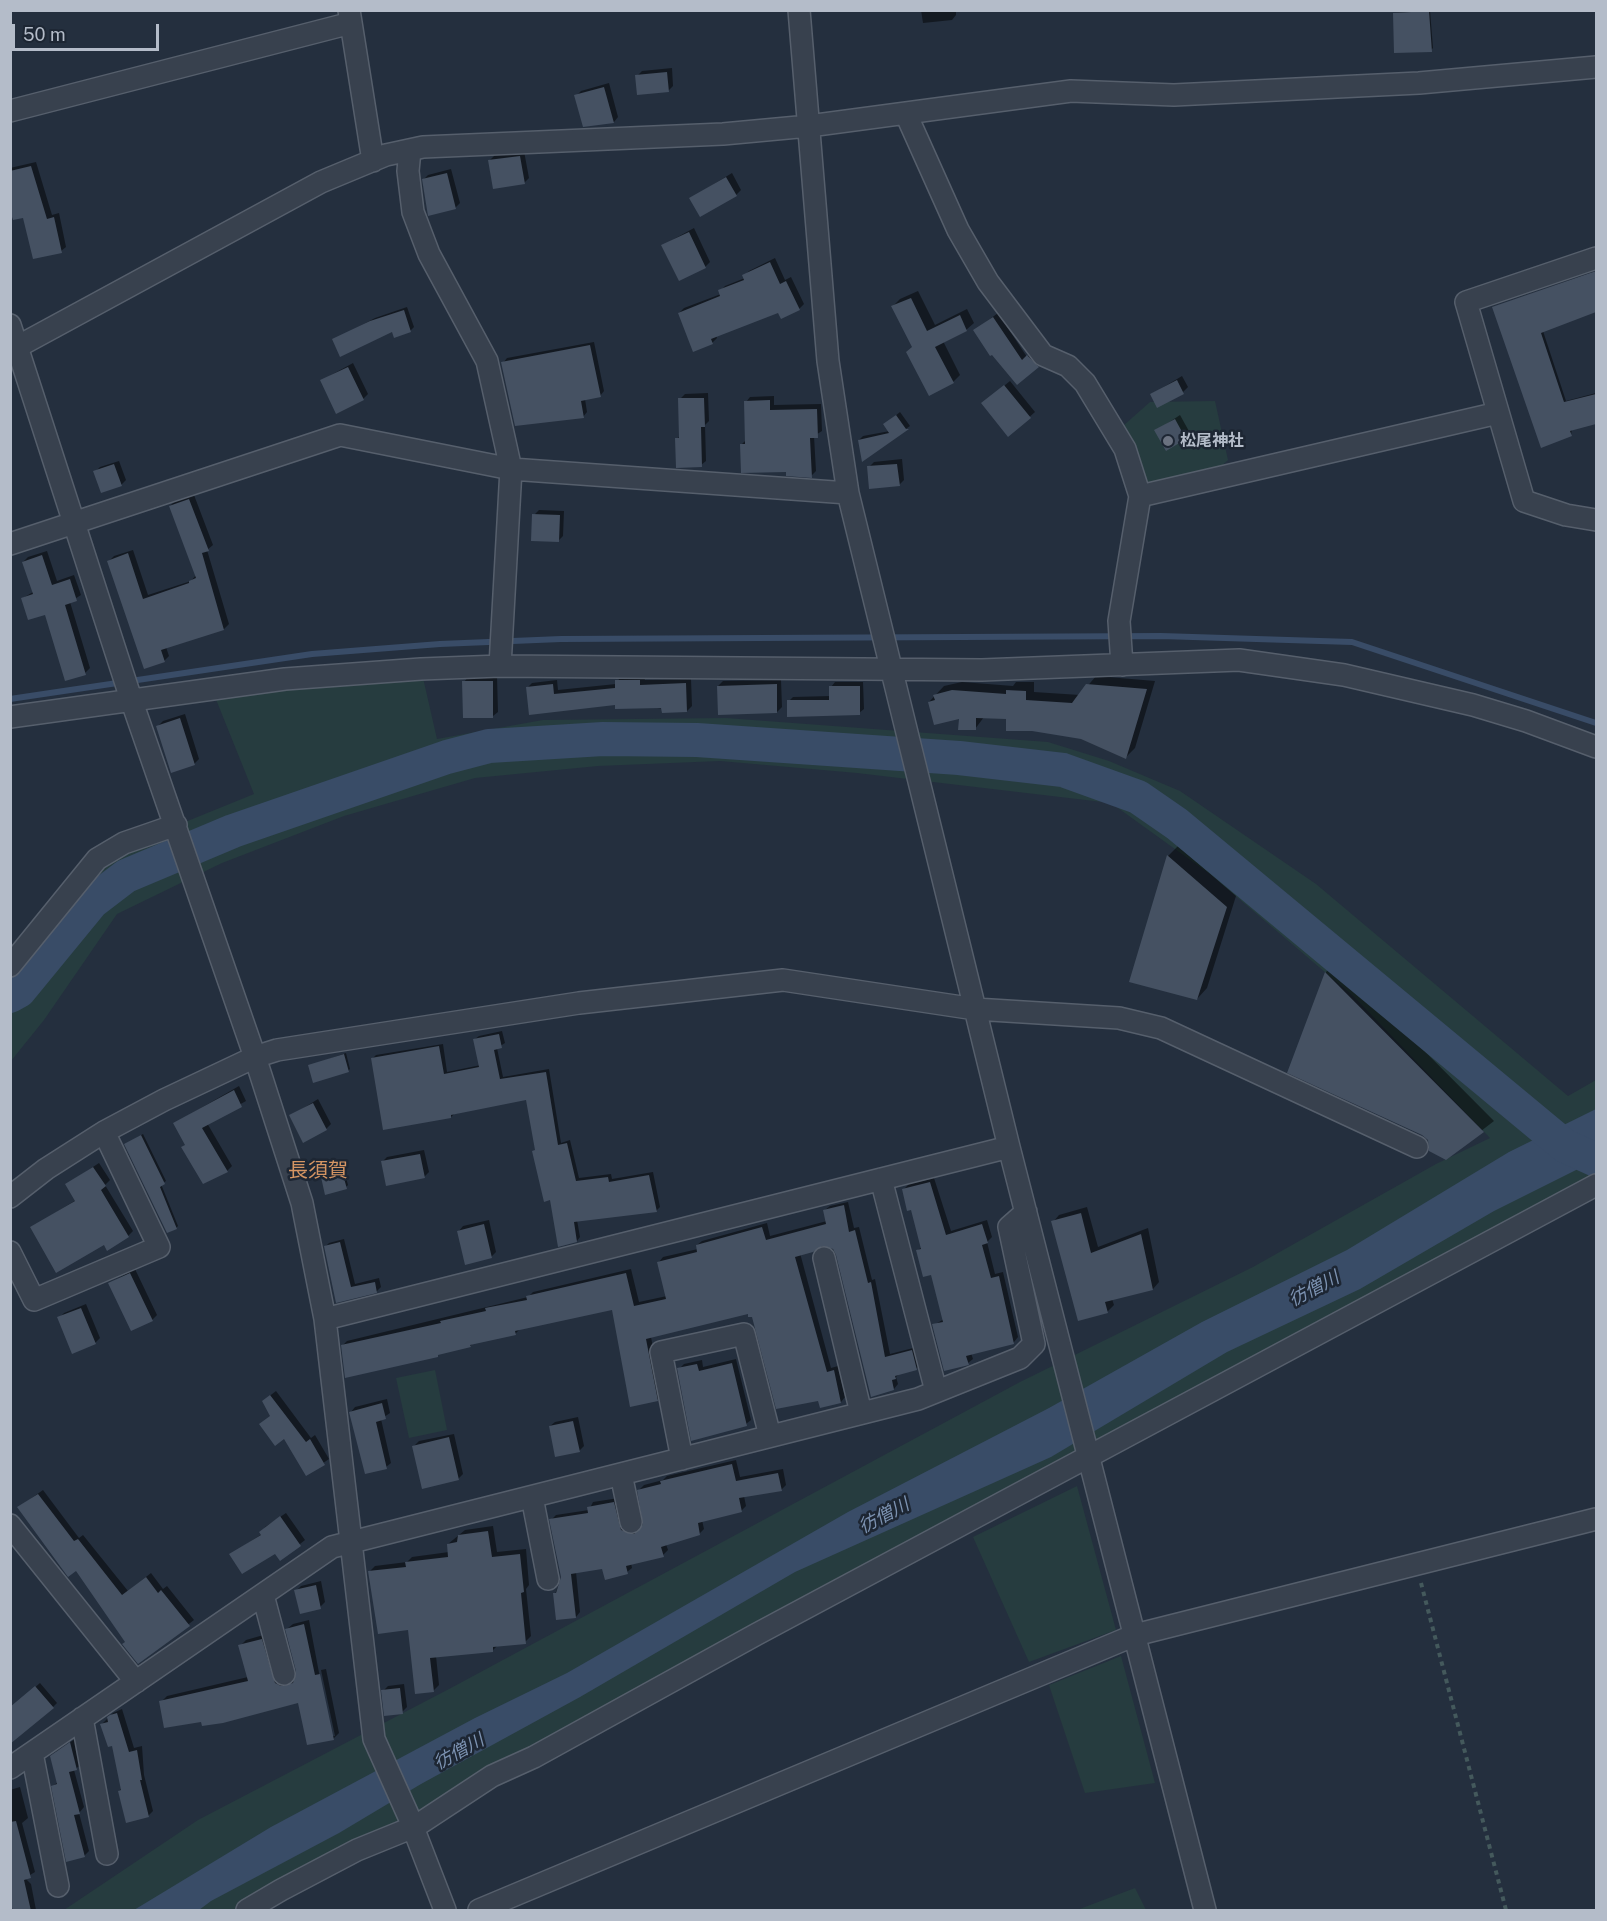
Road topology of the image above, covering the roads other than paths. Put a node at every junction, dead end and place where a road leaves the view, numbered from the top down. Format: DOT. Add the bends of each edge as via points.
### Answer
graph roads {
  1 [pos="799,10"];
  2 [pos="350,17"];
  3 [pos="1596,67"];
  4 [pos="10,111"];
  5 [pos="906,114"];
  6 [pos="809,126"];
  7 [pos="410,150"];
  8 [pos="373,161"];
  9 [pos="1596,258"];
  10 [pos="13,336"];
  11 [pos="1498,413"];
  12 [pos="511,469"];
  13 [pos="848,493"];
  14 [pos="1140,496"];
  15 [pos="1596,520"];
  16 [pos="76,523"];
  17 [pos="10,544"];
  18 [pos="1122,665"];
  19 [pos="500,666"];
  20 [pos="894,670"];
  21 [pos="131,699"];
  22 [pos="10,717"];
  23 [pos="1596,747"];
  24 [pos="176,825"];
  25 [pos="10,966"];
  26 [pos="975,1009"];
  27 [pos="255,1057"];
  28 [pos="104,1132"];
  29 [pos="1010,1147"];
  30 [pos="1417,1147"];
  31 [pos="881,1179"];
  32 [pos="1596,1185"];
  33 [pos="10,1197"];
  34 [pos="1026,1212"];
  35 [pos="10,1252"];
  36 [pos="824,1258"];
  37 [pos="324,1319"];
  38 [pos="936,1391"];
  39 [pos="861,1413"];
  40 [pos="770,1436"];
  41 [pos="1089,1452"];
  42 [pos="682,1459"];
  43 [pos="621,1474"];
  44 [pos="532,1497"];
  45 [pos="1596,1519"];
  46 [pos="632,1522"];
  47 [pos="10,1525"];
  48 [pos="352,1542"];
  49 [pos="548,1579"];
  50 [pos="263,1595"];
  51 [pos="1135,1635"];
  52 [pos="284,1674"];
  53 [pos="136,1682"];
  54 [pos="82,1718"];
  55 [pos="32,1753"];
  56 [pos="10,1768"];
  57 [pos="410,1821"];
  58 [pos="107,1854"];
  59 [pos="58,1886"];
  60 [pos="247,1911"];
  61 [pos="445,1911"];
  62 [pos="479,1911"];
  63 [pos="1205,1911"];
  1 -- 6 [label="street"];
  2 -- 4 [label="street"];
  2 -- 8 [label="street"];
  3 -- 5 [label="street" via="1419,83 1162,96 1071,91"];
  5 -- 6 [label="street"];
  5 -- 14 [label="street" via="958,230 988,282 1042,355 1068,366 1085,383 1125,449"];
  6 -- 7 [label="street" via="672,138"];
  6 -- 13 [label="street" via="828,361"];
  7 -- 8 [label="street"];
  7 -- 12 [label="street" via="408,171 413,212 429,254 487,361"];
  8 -- 10 [label="street" via="321,182"];
  9 -- 11 [label="street" via="1466,302"];
  10 -- 16 [label="street"];
  11 -- 14 [label="street"];
  11 -- 15 [label="street" via="1524,501"];
  12 -- 13 [label="street"];
  12 -- 16 [label="street" via="340,435"];
  12 -- 19 [label="street"];
  13 -- 20 [label="street"];
  14 -- 18 [label="street" via="1119,621"];
  16 -- 17 [label="street"];
  16 -- 21 [label="street"];
  18 -- 20 [label="street"];
  18 -- 23 [label="street" via="1239,660 1300,667 1473,705"];
  19 -- 20 [label="street"];
  19 -- 21 [label="street" via="285,679"];
  20 -- 26 [label="street"];
  21 -- 22 [label="street"];
  21 -- 24 [label="street"];
  24 -- 25 [label="street" via="124,843 97,859"];
  24 -- 27 [label="street"];
  26 -- 27 [label="street" via="783,980 568,1005 289,1048"];
  26 -- 29 [label="street"];
  26 -- 30 [label="street" via="1119,1018 1161,1028"];
  27 -- 28 [label="street"];
  27 -- 37 [label="street" via="302,1203"];
  28 -- 33 [label="street"];
  28 -- 35 [label="street" via="159,1247 34,1300"];
  29 -- 31 [label="street"];
  29 -- 34 [label="street"];
  31 -- 37 [label="street"];
  31 -- 38 [label="street"];
  32 -- 41 [label="street"];
  34 -- 38 [label="street" via="1009,1227 1034,1344 1020,1358"];
  34 -- 41 [label="street"];
  36 -- 39 [label="street"];
  37 -- 48 [label="street"];
  38 -- 39 [label="street"];
  39 -- 40 [label="street"];
  40 -- 42 [label="street"];
  40 -- 42 [label="street" via="744,1334 661,1352"];
  41 -- 51 [label="street"];
  41 -- 57 [label="street"];
  42 -- 43 [label="street"];
  43 -- 44 [label="street"];
  43 -- 46 [label="street"];
  44 -- 48 [label="street"];
  44 -- 49 [label="street"];
  45 -- 51 [label="street"];
  47 -- 53 [label="street"];
  48 -- 50 [label="street" via="332,1547"];
  48 -- 57 [label="street" via="374,1739"];
  50 -- 52 [label="street"];
  50 -- 53 [label="street"];
  51 -- 62 [label="street"];
  51 -- 63 [label="street"];
  53 -- 54 [label="street"];
  54 -- 55 [label="street"];
  54 -- 58 [label="street"];
  55 -- 56 [label="street"];
  55 -- 59 [label="street"];
  57 -- 60 [label="street"];
  57 -- 61 [label="street"];
}
